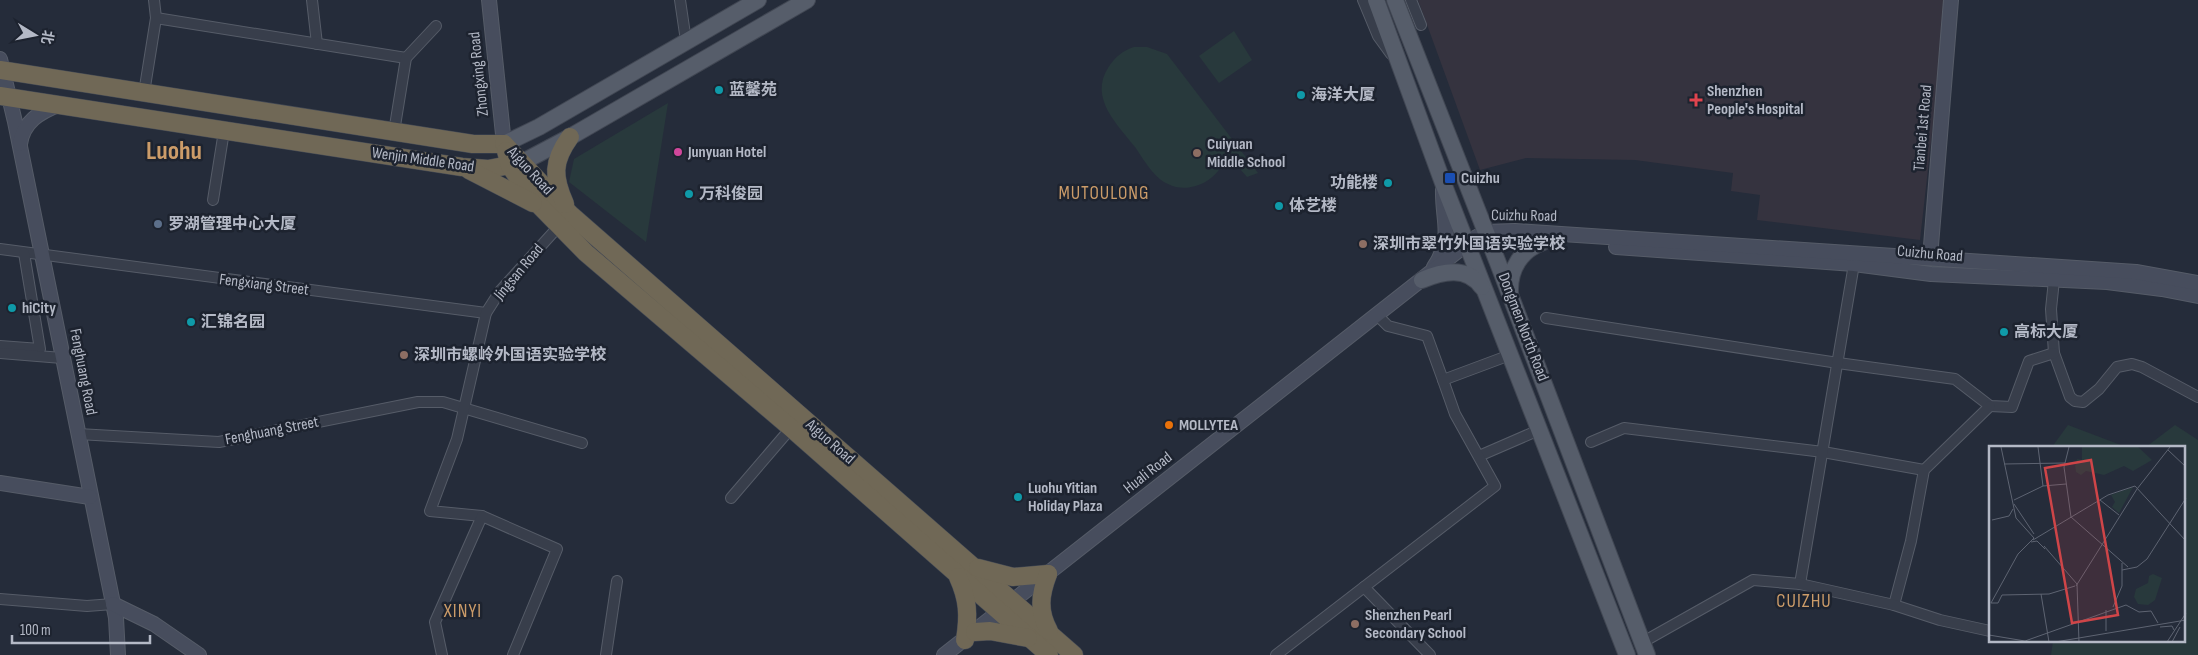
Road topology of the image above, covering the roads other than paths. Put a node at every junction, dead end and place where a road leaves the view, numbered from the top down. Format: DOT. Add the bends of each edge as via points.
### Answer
graph roads {
  1 [pos="154,0"];
  2 [pos="312,0"];
  3 [pos="489,0"];
  4 [pos="680,0"];
  5 [pos="758,0"];
  6 [pos="807,0"];
  7 [pos="1363,0"];
  8 [pos="1376,0"];
  9 [pos="1395,0"];
  10 [pos="1411,0"];
  11 [pos="1951,0"];
  12 [pos="156,18"];
  13 [pos="1421,25"];
  14 [pos="436,26"];
  15 [pos="686,41"];
  16 [pos="317,44"];
  17 [pos="406,58"];
  18 [pos="1,67"];
  19 [pos="1402,70"];
  20 [pos="144,93"];
  21 [pos="4,96"];
  22 [pos="58,105"];
  23 [pos="224,131"];
  24 [pos="394,132"];
  25 [pos="570,137"];
  26 [pos="504,144"];
  27 [pos="20,147"];
  28 [pos="516,164"];
  29 [pos="462,167"];
  30 [pos="1443,183"];
  31 [pos="213,200"];
  32 [pos="540,207"];
  33 [pos="564,220"];
  34 [pos="1487,235"];
  35 [pos="1543,242"];
  36 [pos="1467,245"];
  37 [pos="0,249"];
  38 [pos="24,253"];
  39 [pos="42,255"];
  40 [pos="1930,258"];
  41 [pos="1854,264"];
  42 [pos="1426,277"];
  43 [pos="2054,280"];
  44 [pos="2198,283"];
  45 [pos="1485,290"];
  46 [pos="1510,295"];
  47 [pos="2198,296"];
  48 [pos="486,313"];
  49 [pos="1377,316"];
  50 [pos="1546,318"];
  51 [pos="0,346"];
  52 [pos="0,353"];
  53 [pos="2054,353"];
  54 [pos="1510,356"];
  55 [pos="62,358"];
  56 [pos="1838,363"];
  57 [pos="1443,380"];
  58 [pos="2198,397"];
  59 [pos="1990,406"];
  60 [pos="464,408"];
  61 [pos="791,428"];
  62 [pos="1539,430"];
  63 [pos="78,434"];
  64 [pos="1590,442"];
  65 [pos="582,443"];
  66 [pos="1823,452"];
  67 [pos="1479,456"];
  68 [pos="1924,470"];
  69 [pos="0,483"];
  70 [pos="90,497"];
  71 [pos="731,498"];
  72 [pos="482,516"];
  73 [pos="964,570"];
  74 [pos="1048,574"];
  75 [pos="617,581"];
  76 [pos="1800,584"];
  77 [pos="1364,588"];
  78 [pos="0,599"];
  79 [pos="113,604"];
  80 [pos="1894,605"];
  81 [pos="1007,607"];
  82 [pos="1989,631"];
  83 [pos="1051,635"];
  84 [pos="970,636"];
  85 [pos="1030,638"];
  86 [pos="1645,648"];
  87 [pos="118,655"];
  88 [pos="199,655"];
  89 [pos="442,655"];
  90 [pos="513,655"];
  91 [pos="606,655"];
  92 [pos="944,655"];
  93 [pos="1048,655"];
  94 [pos="1074,655"];
  95 [pos="1276,655"];
  96 [pos="1430,655"];
  97 [pos="1627,655"];
  1 -- 12 [label="street"];
  2 -- 16 [label="street"];
  3 -- 26 [label="street, Zhongxing Road"];
  4 -- 15 [label="street"];
  5 -- 15 [label="main road, Wenjin Middle Road"];
  6 -- 25 [label="main road, Wenjin Middle Road"];
  7 -- 19 [label="street" via="1378,36"];
  8 -- 19 [label="main road, Dongmen North Road"];
  9 -- 34 [label="main road, Dongmen North Road"];
  10 -- 13 [label="street"];
  11 -- 40 [label="street, Tianbei 1st Road"];
  12 -- 16 [label="street"];
  12 -- 20 [label="street"];
  14 -- 17 [label="street"];
  15 -- 26 [label="main road, Wenjin Middle Road" via="540,127"];
  16 -- 17 [label="street"];
  17 -- 24 [label="street"];
  18 -- 20 [label="highway, Wenjin Middle Road"];
  18 -- 21 [label="street, Fenghuang Road"];
  19 -- 30 [label="main road, Dongmen North Road"];
  20 -- 24 [label="highway, Wenjin Middle Road"];
  21 -- 22 [label="highway, Wenjin Middle Road"];
  21 -- 27 [label="street, Fenghuang Road"];
  22 -- 23 [label="highway, Wenjin Middle Road"];
  22 -- 27 [label="street" via="41,112 28,124"];
  23 -- 29 [label="highway, Wenjin Middle Road"];
  23 -- 31 [label="street"];
  24 -- 26 [label="highway, Wenjin Middle Road" via="473,144"];
  25 -- 28 [label="main road, Wenjin Middle Road"];
  25 -- 33 [label="highway" via="556,168"];
  26 -- 28 [label="highway, Aiguo Road"];
  27 -- 39 [label="street, Fenghuang Road"];
  28 -- 29 [label="highway, Wenjin Middle Road" via="488,169"];
  28 -- 32 [label="highway, Aiguo Road"];
  28 -- 33 [label="highway, Aiguo Road"];
  29 -- 32 [label="highway"];
  30 -- 36 [label="main road, Dongmen North Road"];
  30 -- 42 [label="street" via="1446,242 1439,260"];
  32 -- 33 [label="highway, Aiguo Road"];
  33 -- 48 [label="street, Jingsan Road" via="500,291"];
  33 -- 61 [label="highway, Aiguo Road" via="586,253"];
  33 -- 73 [label="highway, Aiguo Road"];
  34 -- 35 [label="street, Cuizhu Road"];
  34 -- 36 [label="street, Cuizhu Road" via="1479,235"];
  34 -- 40 [label="street, Cuizhu Road" via="1515,231"];
  34 -- 46 [label="main road, Dongmen North Road"];
  35 -- 41 [label="street, Cuizhu Road"];
  35 -- 46 [label="main road" via="1533,246 1519,259 1511,278"];
  36 -- 42 [label="street, Huali Road"];
  36 -- 45 [label="main road, Dongmen North Road"];
  37 -- 38 [label="street, Fengxiang Street"];
  38 -- 39 [label="street, Fengxiang Street"];
  38 -- 51 [label="street" via="40,350"];
  39 -- 48 [label="street, Fengxiang Street"];
  39 -- 55 [label="street, Fenghuang Road"];
  40 -- 44 [label="street, Cuizhu Road" via="2136,272"];
  41 -- 43 [label="street, Cuizhu Road" via="1931,274"];
  41 -- 56 [label="street"];
  42 -- 45 [label="main road" via="1446,271 1457,272 1477,280"];
  42 -- 49 [label="street, Huali Road"];
  43 -- 47 [label="street, Cuizhu Road" via="2142,286"];
  43 -- 53 [label="street" via="2051,310"];
  45 -- 54 [label="main road, Dongmen North Road"];
  46 -- 86 [label="main road, Dongmen North Road"];
  48 -- 60 [label="street, Jingsan Road"];
  49 -- 57 [label="street" via="1388,326 1427,336"];
  49 -- 74 [label="street, Huali Road"];
  50 -- 56 [label="street"];
  52 -- 55 [label="street"];
  53 -- 58 [label="street" via="2070,397 2075,401 2083,402 2091,397 2117,367 2132,364"];
  53 -- 59 [label="street" via="2029,361 2012,407"];
  54 -- 57 [label="street"];
  54 -- 62 [label="main road, Dongmen North Road"];
  55 -- 63 [label="street, Fenghuang Road"];
  56 -- 59 [label="street" via="1955,379"];
  56 -- 66 [label="street"];
  57 -- 67 [label="street" via="1455,414"];
  59 -- 68 [label="street"];
  60 -- 63 [label="street, Fenghuang Street" via="443,402 418,402 220,442"];
  60 -- 65 [label="street, Fenghuang Street"];
  60 -- 72 [label="street, Jingsan Road" via="448,467 430,511"];
  61 -- 71 [label="street"];
  61 -- 73 [label="highway, Aiguo Road"];
  62 -- 67 [label="street"];
  62 -- 97 [label="main road, Dongmen North Road"];
  63 -- 70 [label="street, Fenghuang Road"];
  64 -- 66 [label="street" via="1624,428"];
  66 -- 68 [label="street"];
  66 -- 76 [label="street"];
  67 -- 77 [label="street" via="1495,486"];
  68 -- 80 [label="street"];
  69 -- 70 [label="street"];
  70 -- 79 [label="street, Fenghuang Road"];
  72 -- 89 [label="street" via="435,622"];
  72 -- 90 [label="street" via="557,549"];
  73 -- 74 [label="highway" via="1013,577"];
  73 -- 81 [label="highway, Aiguo Road"];
  73 -- 84 [label="highway"];
  74 -- 81 [label="street, Huali Road"];
  74 -- 83 [label="highway" via="1041,598 1041,612"];
  75 -- 91 [label="street"];
  76 -- 80 [label="street"];
  76 -- 86 [label="street" via="1753,580"];
  77 -- 95 [label="street"];
  77 -- 96 [label="street"];
  78 -- 79 [label="street" via="87,606"];
  79 -- 87 [label="street, Fenghuang Road"];
  79 -- 88 [label="street" via="154,624"];
  80 -- 82 [label="street"];
  81 -- 83 [label="highway, Aiguo Road"];
  81 -- 84 [label="street, Huali Road"];
  81 -- 85 [label="highway, Aiguo Road"];
  83 -- 94 [label="highway, Aiguo Road"];
  84 -- 85 [label="highway" via="990,630"];
  84 -- 92 [label="street, Huali Road"];
  85 -- 93 [label="highway, Aiguo Road"];
}
